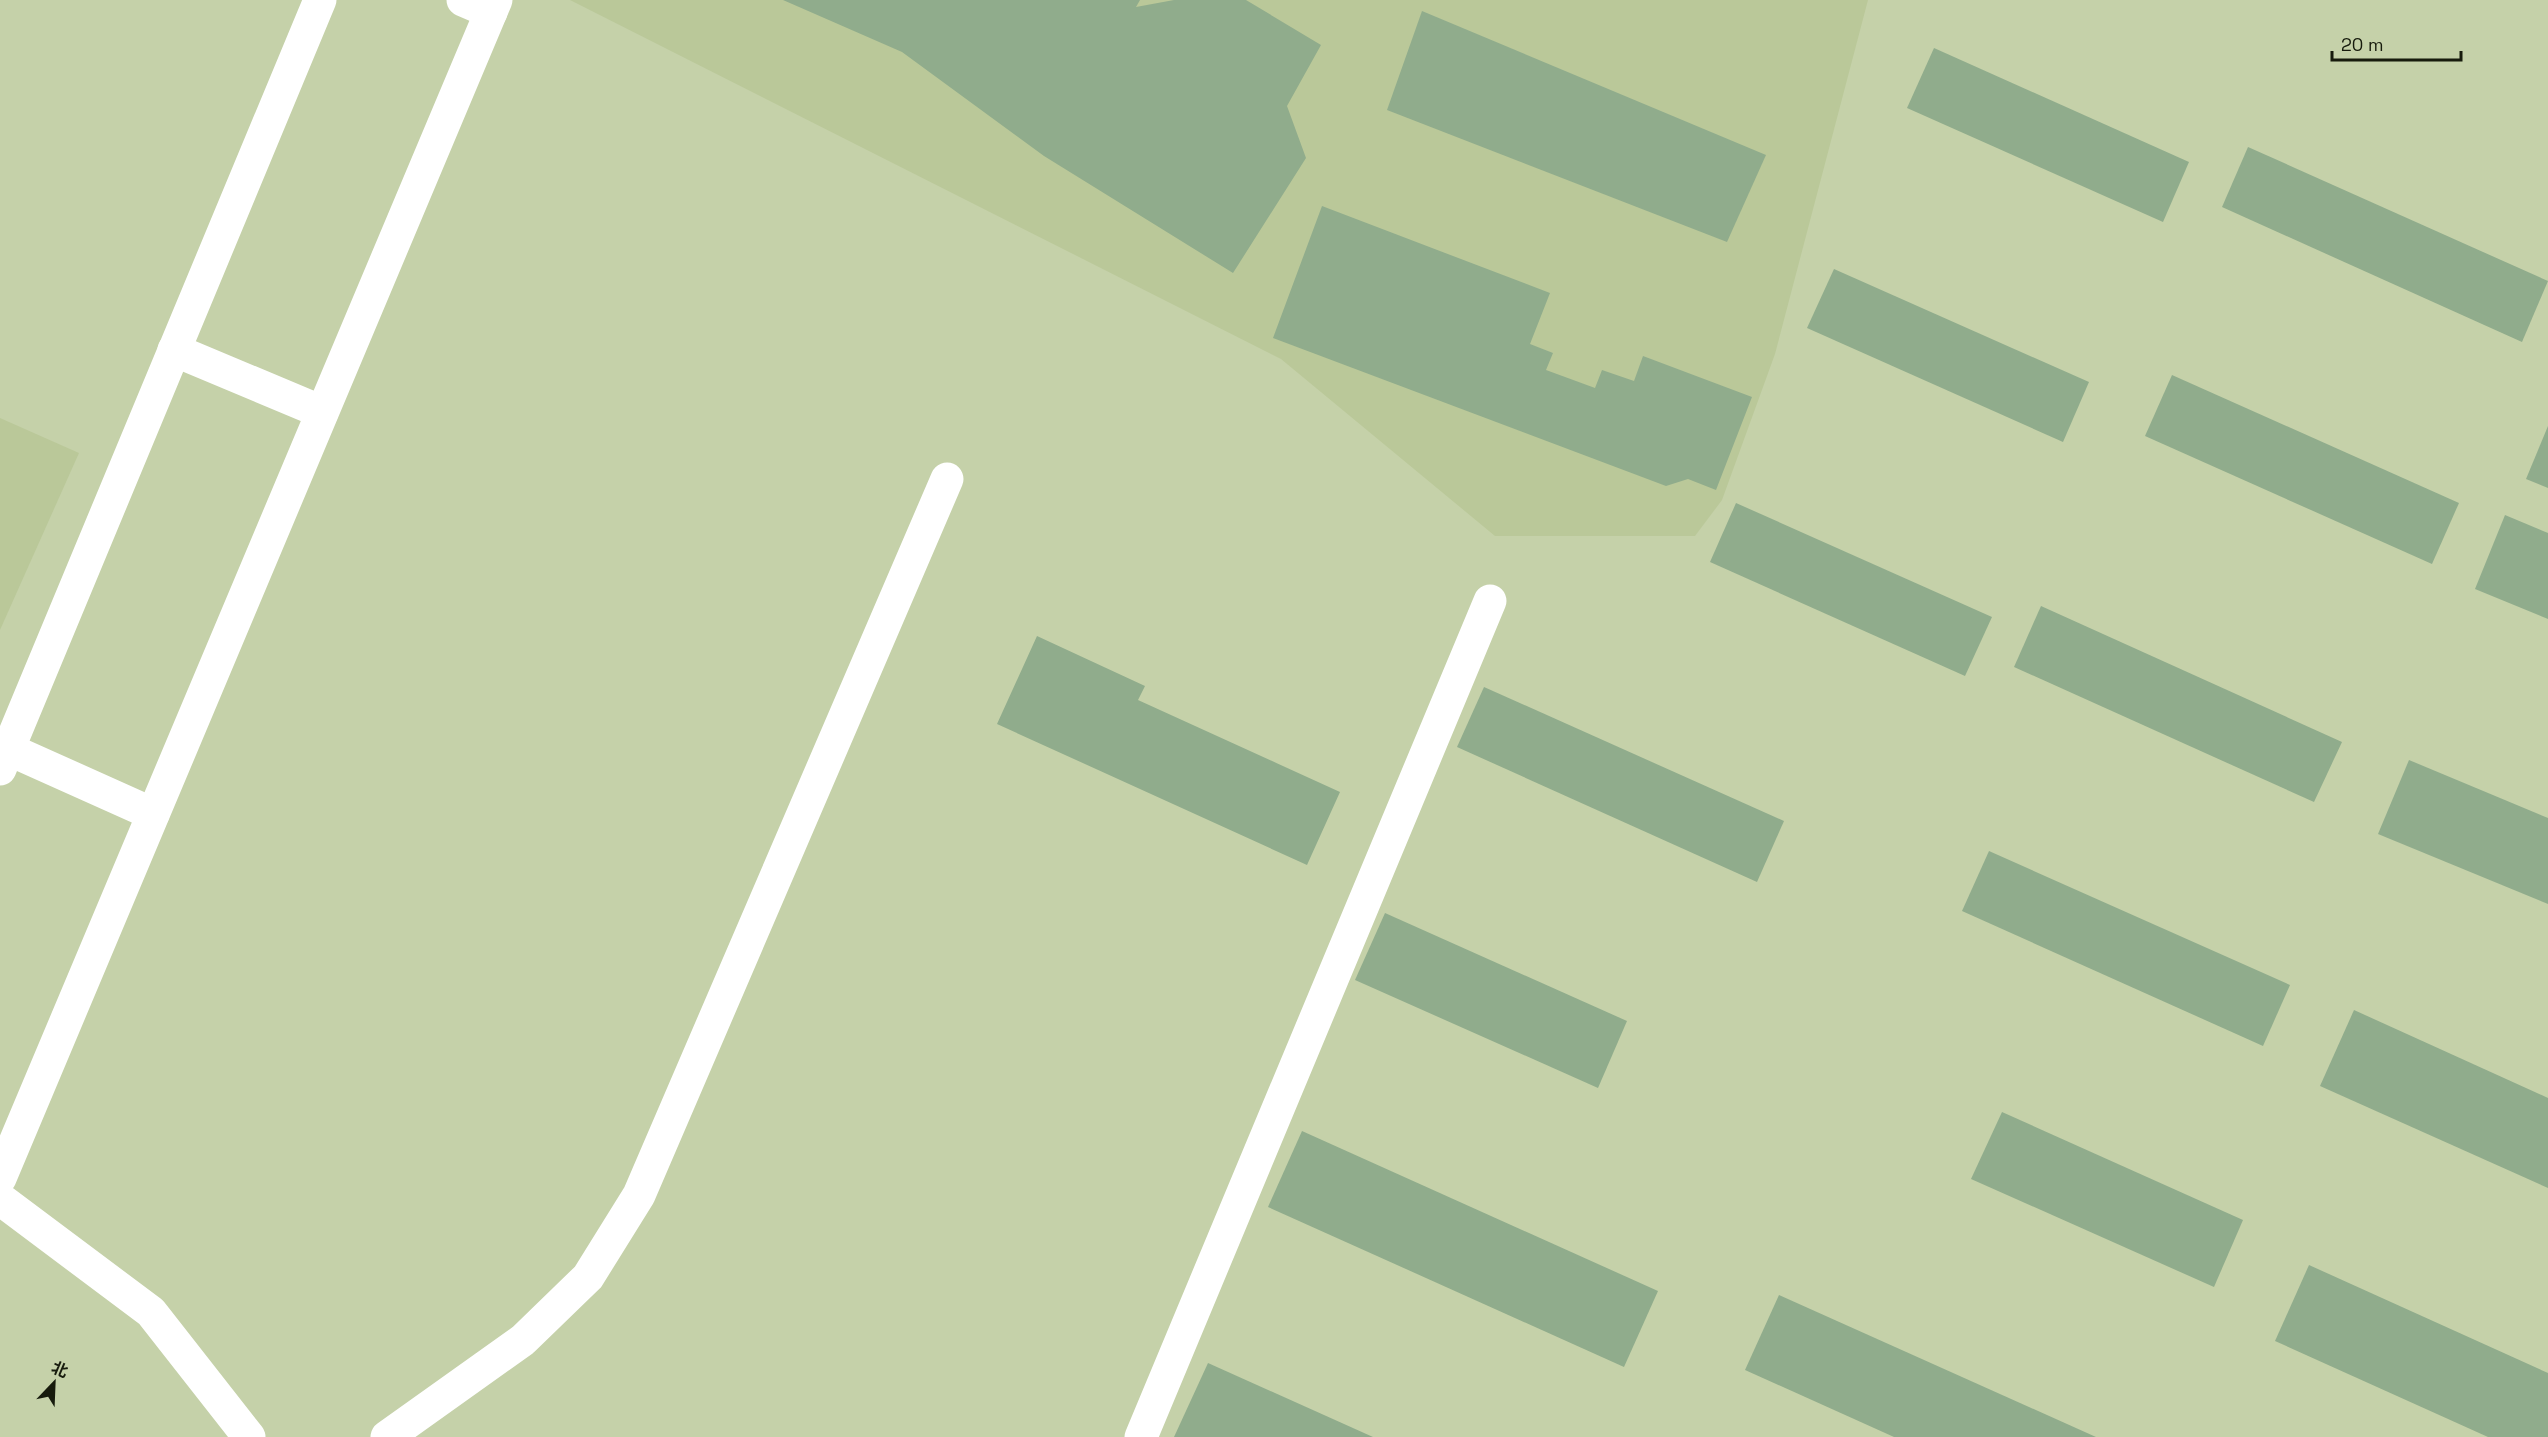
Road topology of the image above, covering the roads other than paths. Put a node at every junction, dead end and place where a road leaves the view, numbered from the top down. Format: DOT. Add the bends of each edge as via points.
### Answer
graph roads {
  1 [pos="320,0"];
  2 [pos="483,4"];
  3 [pos="174,350"];
  4 [pos="322,412"];
  5 [pos="947,479"];
  6 [pos="1490,601"];
  7 [pos="4,759"];
  8 [pos="153,814"];
  9 [pos="0,1178"];
  10 [pos="0,1199"];
  11 [pos="249,1437"];
  12 [pos="387,1437"];
  13 [pos="1141,1437"];
  1 -- 3 [label="street"];
  2 -- 4 [label="street"];
  3 -- 4 [label="street"];
  3 -- 7 [label="street"];
  4 -- 8 [label="street"];
  5 -- 12 [label="street" via="639,1195 588,1277 524,1340"];
  6 -- 13 [label="street"];
  7 -- 8 [label="street"];
  8 -- 9 [label="street"];
  10 -- 11 [label="street" via="151,1312"];
}
